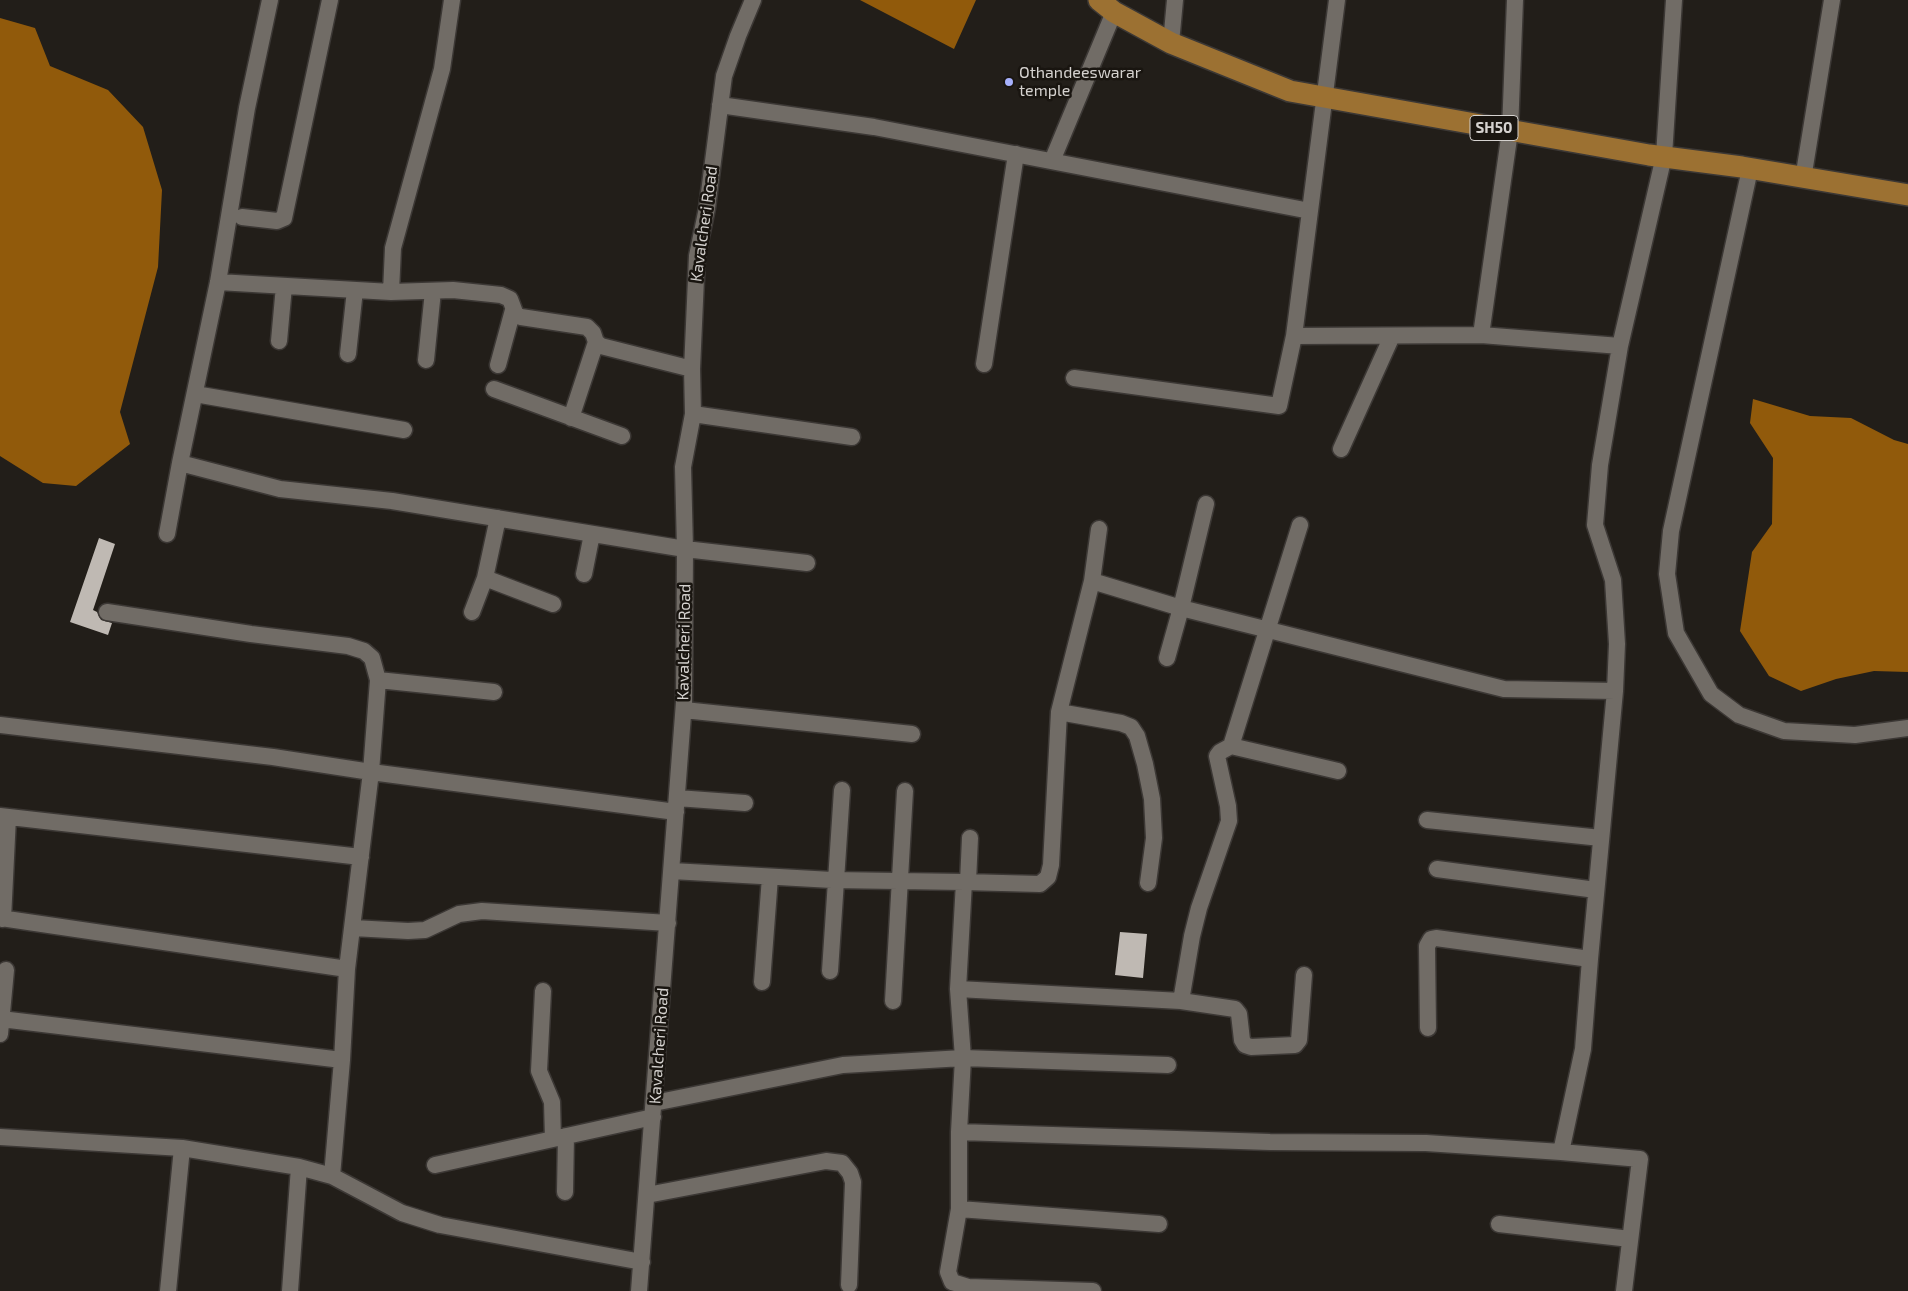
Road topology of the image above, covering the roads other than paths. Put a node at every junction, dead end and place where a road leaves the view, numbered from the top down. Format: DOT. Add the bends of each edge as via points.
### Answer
graph roads {
  1 [pos="270,0"];
  2 [pos="330,0"];
  3 [pos="452,0"];
  4 [pos="753,0"];
  5 [pos="1175,0"];
  6 [pos="1337,0"];
  7 [pos="1515,0"];
  8 [pos="1674,0"];
  9 [pos="1832,0"];
  10 [pos="1106,6"];
  11 [pos="1171,43"];
  12 [pos="1325,96"];
  13 [pos="720,105"];
  14 [pos="1510,131"];
  15 [pos="1016,154"];
  16 [pos="1664,156"];
  17 [pos="1052,161"];
  18 [pos="1750,169"];
  19 [pos="1802,179"];
  20 [pos="1908,195"];
  21 [pos="1310,211"];
  22 [pos="242,217"];
  23 [pos="218,282"];
  24 [pos="284,286"];
  25 [pos="355,290"];
  26 [pos="433,291"];
  27 [pos="392,292"];
  28 [pos="513,310"];
  29 [pos="1481,334"];
  30 [pos="1294,336"];
  31 [pos="1392,336"];
  32 [pos="279,341"];
  33 [pos="596,342"];
  34 [pos="1620,346"];
  35 [pos="348,354"];
  36 [pos="426,360"];
  37 [pos="984,364"];
  38 [pos="498,365"];
  39 [pos="692,369"];
  40 [pos="1074,378"];
  41 [pos="494,389"];
  42 [pos="195,394"];
  43 [pos="693,414"];
  44 [pos="571,418"];
  45 [pos="404,430"];
  46 [pos="622,436"];
  47 [pos="852,437"];
  48 [pos="1341,448"];
  49 [pos="180,462"];
  50 [pos="1206,504"];
  51 [pos="498,518"];
  52 [pos="1300,525"];
  53 [pos="1099,529"];
  54 [pos="167,534"];
  55 [pos="592,534"];
  56 [pos="685,549"];
  57 [pos="807,563"];
  58 [pos="584,574"];
  59 [pos="485,578"];
  60 [pos="1092,581"];
  61 [pos="554,604"];
  62 [pos="1181,608"];
  63 [pos="107,612"];
  64 [pos="472,612"];
  65 [pos="1267,630"];
  66 [pos="1167,658"];
  67 [pos="378,680"];
  68 [pos="1615,691"];
  69 [pos="494,692"];
  70 [pos="684,710"];
  71 [pos="1060,712"];
  72 [pos="0,725"];
  73 [pos="1908,728"];
  74 [pos="912,734"];
  75 [pos="1231,746"];
  76 [pos="371,772"];
  77 [pos="1338,772"];
  78 [pos="842,790"];
  79 [pos="904,791"];
  80 [pos="745,804"];
  81 [pos="676,805"];
  82 [pos="4,817"];
  83 [pos="1427,820"];
  84 [pos="970,838"];
  85 [pos="1601,838"];
  86 [pos="361,857"];
  87 [pos="1437,869"];
  88 [pos="672,871"];
  89 [pos="770,877"];
  90 [pos="837,880"];
  91 [pos="900,880"];
  92 [pos="966,882"];
  93 [pos="1148,882"];
  94 [pos="1596,890"];
  95 [pos="2,918"];
  96 [pos="668,923"];
  97 [pos="353,928"];
  98 [pos="1590,959"];
  99 [pos="347,969"];
  100 [pos="6,970"];
  101 [pos="830,971"];
  102 [pos="1304,975"];
  103 [pos="762,982"];
  104 [pos="958,989"];
  105 [pos="543,991"];
  106 [pos="894,1001"];
  107 [pos="1181,1001"];
  108 [pos="1,1026"];
  109 [pos="1428,1028"];
  110 [pos="963,1058"];
  111 [pos="342,1060"];
  112 [pos="1168,1065"];
  113 [pos="654,1110"];
  114 [pos="959,1132"];
  115 [pos="0,1137"];
  116 [pos="560,1138"];
  117 [pos="182,1148"];
  118 [pos="1561,1152"];
  119 [pos="435,1165"];
  120 [pos="299,1167"];
  121 [pos="332,1176"];
  122 [pos="565,1192"];
  123 [pos="647,1195"];
  124 [pos="959,1209"];
  125 [pos="1159,1224"];
  126 [pos="1499,1224"];
  127 [pos="1630,1239"];
  128 [pos="642,1262"];
  129 [pos="848,1284"];
  130 [pos="168,1291"];
  131 [pos="290,1291"];
  132 [pos="639,1291"];
  133 [pos="1093,1291"];
  134 [pos="1624,1291"];
  1 -- 23 [label="street" via="247,108"];
  2 -- 22 [label="street" via="284,218 277,221"];
  3 -- 27 [label="street" via="442,70 393,248"];
  4 -- 13 [label="street, Kavalcheri Road" via="724,76"];
  5 -- 11 [label="street"];
  6 -- 12 [label="street"];
  7 -- 14 [label="street"];
  8 -- 16 [label="street"];
  9 -- 19 [label="street"];
  10 -- 11 [label="main road, SH50"];
  10 -- 17 [label="street"];
  11 -- 12 [label="main road, SH50" via="1290,91"];
  12 -- 14 [label="main road, SH50"];
  12 -- 21 [label="street"];
  13 -- 15 [label="street" via="874,127"];
  13 -- 39 [label="street, Kavalcheri Road" via="707,208 697,256"];
  14 -- 16 [label="main road, SH50"];
  14 -- 29 [label="street"];
  15 -- 17 [label="street"];
  15 -- 37 [label="street"];
  16 -- 18 [label="main road, SH50"];
  16 -- 34 [label="street"];
  17 -- 21 [label="street"];
  18 -- 19 [label="main road, SH50"];
  18 -- 73 [label="street" via="1671,531 1667,574 1676,633 1711,694 1739,716 1784,731 1855,735"];
  19 -- 20 [label="main road, SH50"];
  21 -- 30 [label="street"];
  23 -- 24 [label="street"];
  23 -- 42 [label="street"];
  24 -- 25 [label="street"];
  24 -- 32 [label="street"];
  25 -- 27 [label="street"];
  25 -- 35 [label="street"];
  26 -- 27 [label="street"];
  26 -- 28 [label="street" via="505,296 510,299"];
  26 -- 36 [label="street"];
  28 -- 33 [label="street" via="521,317 587,327"];
  28 -- 38 [label="street"];
  29 -- 31 [label="street"];
  29 -- 34 [label="street"];
  30 -- 31 [label="street"];
  30 -- 40 [label="street" via="1280,406"];
  31 -- 48 [label="street"];
  33 -- 39 [label="street"];
  33 -- 44 [label="street"];
  34 -- 68 [label="street" via="1600,465 1595,525 1613,580 1617,644"];
  39 -- 43 [label="street, Kavalcheri Road"];
  41 -- 44 [label="street"];
  42 -- 45 [label="street"];
  42 -- 49 [label="street"];
  43 -- 47 [label="street"];
  43 -- 56 [label="street, Kavalcheri Road" via="683,467"];
  44 -- 46 [label="street"];
  49 -- 51 [label="street" via="280,489 392,501"];
  49 -- 54 [label="street"];
  50 -- 62 [label="street"];
  51 -- 55 [label="street"];
  51 -- 59 [label="street"];
  52 -- 65 [label="street"];
  53 -- 60 [label="street"];
  55 -- 56 [label="street"];
  55 -- 58 [label="street"];
  56 -- 57 [label="street"];
  56 -- 70 [label="street, Kavalcheri Road"];
  59 -- 61 [label="street"];
  59 -- 64 [label="street"];
  60 -- 62 [label="street"];
  60 -- 71 [label="street"];
  62 -- 65 [label="street"];
  62 -- 66 [label="street"];
  63 -- 67 [label="street" via="348,646 364,651 372,658"];
  65 -- 68 [label="street" via="1504,690"];
  65 -- 75 [label="street"];
  67 -- 69 [label="street"];
  67 -- 76 [label="street"];
  68 -- 85 [label="street"];
  70 -- 74 [label="street"];
  70 -- 81 [label="street, Kavalcheri Road"];
  71 -- 92 [label="street" via="1048,877 1040,884"];
  71 -- 93 [label="street" via="1121,723 1131,727 1137,736 1152,799 1154,838"];
  72 -- 76 [label="street" via="273,757"];
  75 -- 77 [label="street"];
  75 -- 107 [label="street" via="1218,756 1229,821 1199,908"];
  76 -- 81 [label="street"];
  76 -- 86 [label="street"];
  78 -- 90 [label="street"];
  79 -- 91 [label="street"];
  80 -- 81 [label="street"];
  81 -- 88 [label="street, Kavalcheri Road"];
  82 -- 86 [label="street"];
  82 -- 95 [label="street"];
  83 -- 85 [label="street"];
  84 -- 92 [label="street"];
  85 -- 94 [label="street"];
  86 -- 97 [label="street"];
  87 -- 94 [label="street"];
  88 -- 89 [label="street"];
  88 -- 96 [label="street, Kavalcheri Road"];
  89 -- 90 [label="street"];
  89 -- 103 [label="street"];
  90 -- 91 [label="street"];
  90 -- 101 [label="street"];
  91 -- 92 [label="street"];
  91 -- 106 [label="street"];
  92 -- 104 [label="street"];
  94 -- 98 [label="street"];
  95 -- 99 [label="street"];
  96 -- 97 [label="street" via="482,911 459,914 425,930"];
  96 -- 113 [label="street, Kavalcheri Road"];
  97 -- 99 [label="street"];
  98 -- 109 [label="street" via="1431,939 1427,946"];
  98 -- 118 [label="street" via="1583,1049"];
  99 -- 111 [label="street"];
  100 -- 108 [label="street"];
  102 -- 107 [label="street" via="1299,1040 1295,1045 1245,1045 1239,1014 1235,1009"];
  104 -- 107 [label="street"];
  104 -- 110 [label="street"];
  105 -- 116 [label="street" via="539,1071 552,1102"];
  108 -- 111 [label="street"];
  110 -- 112 [label="street"];
  110 -- 113 [label="street" via="843,1065"];
  110 -- 114 [label="street"];
  111 -- 121 [label="street"];
  113 -- 116 [label="street"];
  113 -- 123 [label="street, Kavalcheri Road"];
  114 -- 118 [label="street" via="1270,1142 1426,1143"];
  114 -- 124 [label="street"];
  115 -- 117 [label="street"];
  116 -- 119 [label="street"];
  116 -- 122 [label="street"];
  117 -- 120 [label="street"];
  117 -- 130 [label="street"];
  118 -- 127 [label="street" via="1640,1159"];
  120 -- 121 [label="street"];
  120 -- 131 [label="street"];
  121 -- 128 [label="street" via="402,1213 440,1225"];
  123 -- 128 [label="street, Kavalcheri Road"];
  123 -- 129 [label="street" via="826,1161 842,1163 852,1182"];
  124 -- 125 [label="street"];
  124 -- 133 [label="street" via="948,1272 952,1282 968,1287"];
  126 -- 127 [label="street"];
  127 -- 134 [label="street"];
  128 -- 132 [label="street, Kavalcheri Road"];
}
